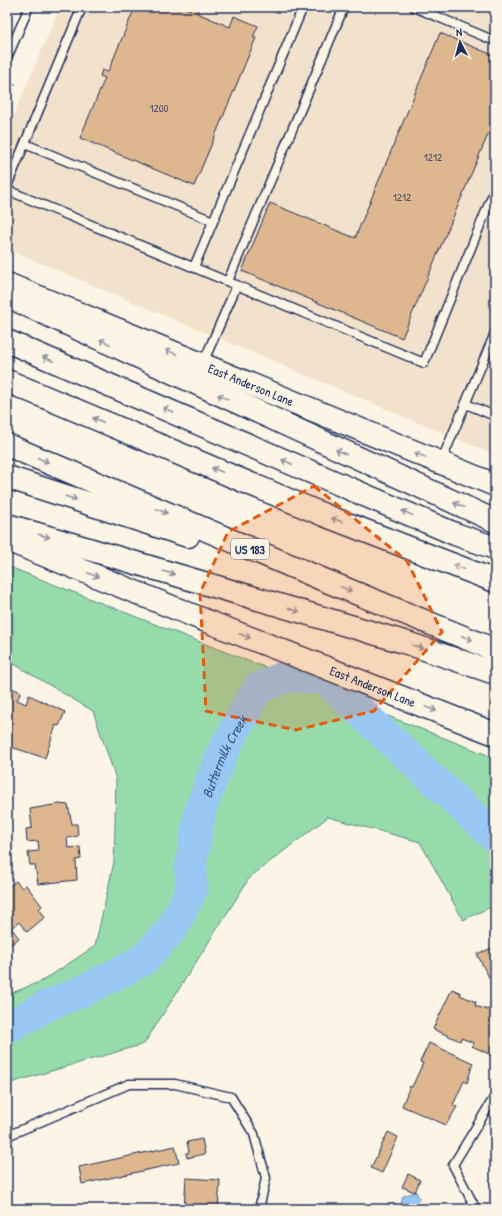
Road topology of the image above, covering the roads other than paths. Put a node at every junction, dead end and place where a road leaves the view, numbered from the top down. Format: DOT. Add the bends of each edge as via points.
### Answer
graph roads {
  1 [pos="29,7"];
  2 [pos="82,7"];
  3 [pos="303,7"];
  4 [pos="344,7"];
  5 [pos="414,7"];
  6 [pos="495,40"];
  7 [pos="7,58"];
  8 [pos="25,144"];
  9 [pos="7,186"];
  10 [pos="495,189"];
  11 [pos="7,190"];
  12 [pos="213,221"];
  13 [pos="194,267"];
  14 [pos="228,281"];
  15 [pos="7,284"];
  16 [pos="237,285"];
  17 [pos="7,296"];
  18 [pos="495,334"];
  19 [pos="7,341"];
  20 [pos="203,365"];
  21 [pos="7,381"];
  22 [pos="466,404"];
  23 [pos="495,416"];
  24 [pos="7,444"];
  25 [pos="441,463"];
  26 [pos="7,477"];
  27 [pos="495,485"];
  28 [pos="495,521"];
  29 [pos="7,525"];
  30 [pos="7,540"];
  31 [pos="495,548"];
  32 [pos="324,580"];
  33 [pos="495,581"];
  34 [pos="495,650"];
  35 [pos="495,673"];
  36 [pos="495,734"];
  37 [pos="495,1096"];
  38 [pos="7,1136"];
  39 [pos="259,1209"];
  40 [pos="476,1209"];
  1 -- 7 [label="lane"];
  2 -- 8 [label="lane"];
  3 -- 12 [label="lane"];
  4 -- 14 [label="lane"];
  5 -- 6 [label="lane"];
  8 -- 9 [label="lane"];
  8 -- 12 [label="lane"];
  10 -- 16 [label="lane" via="424,363"];
  11 -- 13 [label="lane"];
  12 -- 13 [label="lane"];
  13 -- 14 [label="lane"];
  14 -- 16 [label="lane"];
  20 -- 15 [label="main road, East Anderson Lane, one-way"];
  16 -- 20 [label="lane"];
  28 -- 17 [label="main road, one-way"];
  18 -- 22 [label="lane"];
  31 -- 19 [label="main road, one-way" via="455,534"];
  25 -- 20 [label="main road, East Anderson Lane, one-way"];
  33 -- 21 [label="main road, one-way" via="324,515"];
  22 -- 23 [label="lane"];
  22 -- 25 [label="lane"];
  24 -- 32 [label="main road, US 183, one-way"];
  25 -- 27 [label="main road, East Anderson Lane"];
  26 -- 32 [label="main road, one-way"];
  29 -- 35 [label="main road, one-way" via="404,642"];
  30 -- 36 [label="main road, East Anderson Lane, one-way"];
  32 -- 34 [label="main road, US 183, one-way"];
  37 -- 40 [label="lane" via="453,1165"];
  38 -- 39 [label="lane" via="129,1084 175,1084 231,1097 254,1134 266,1178"];
}
